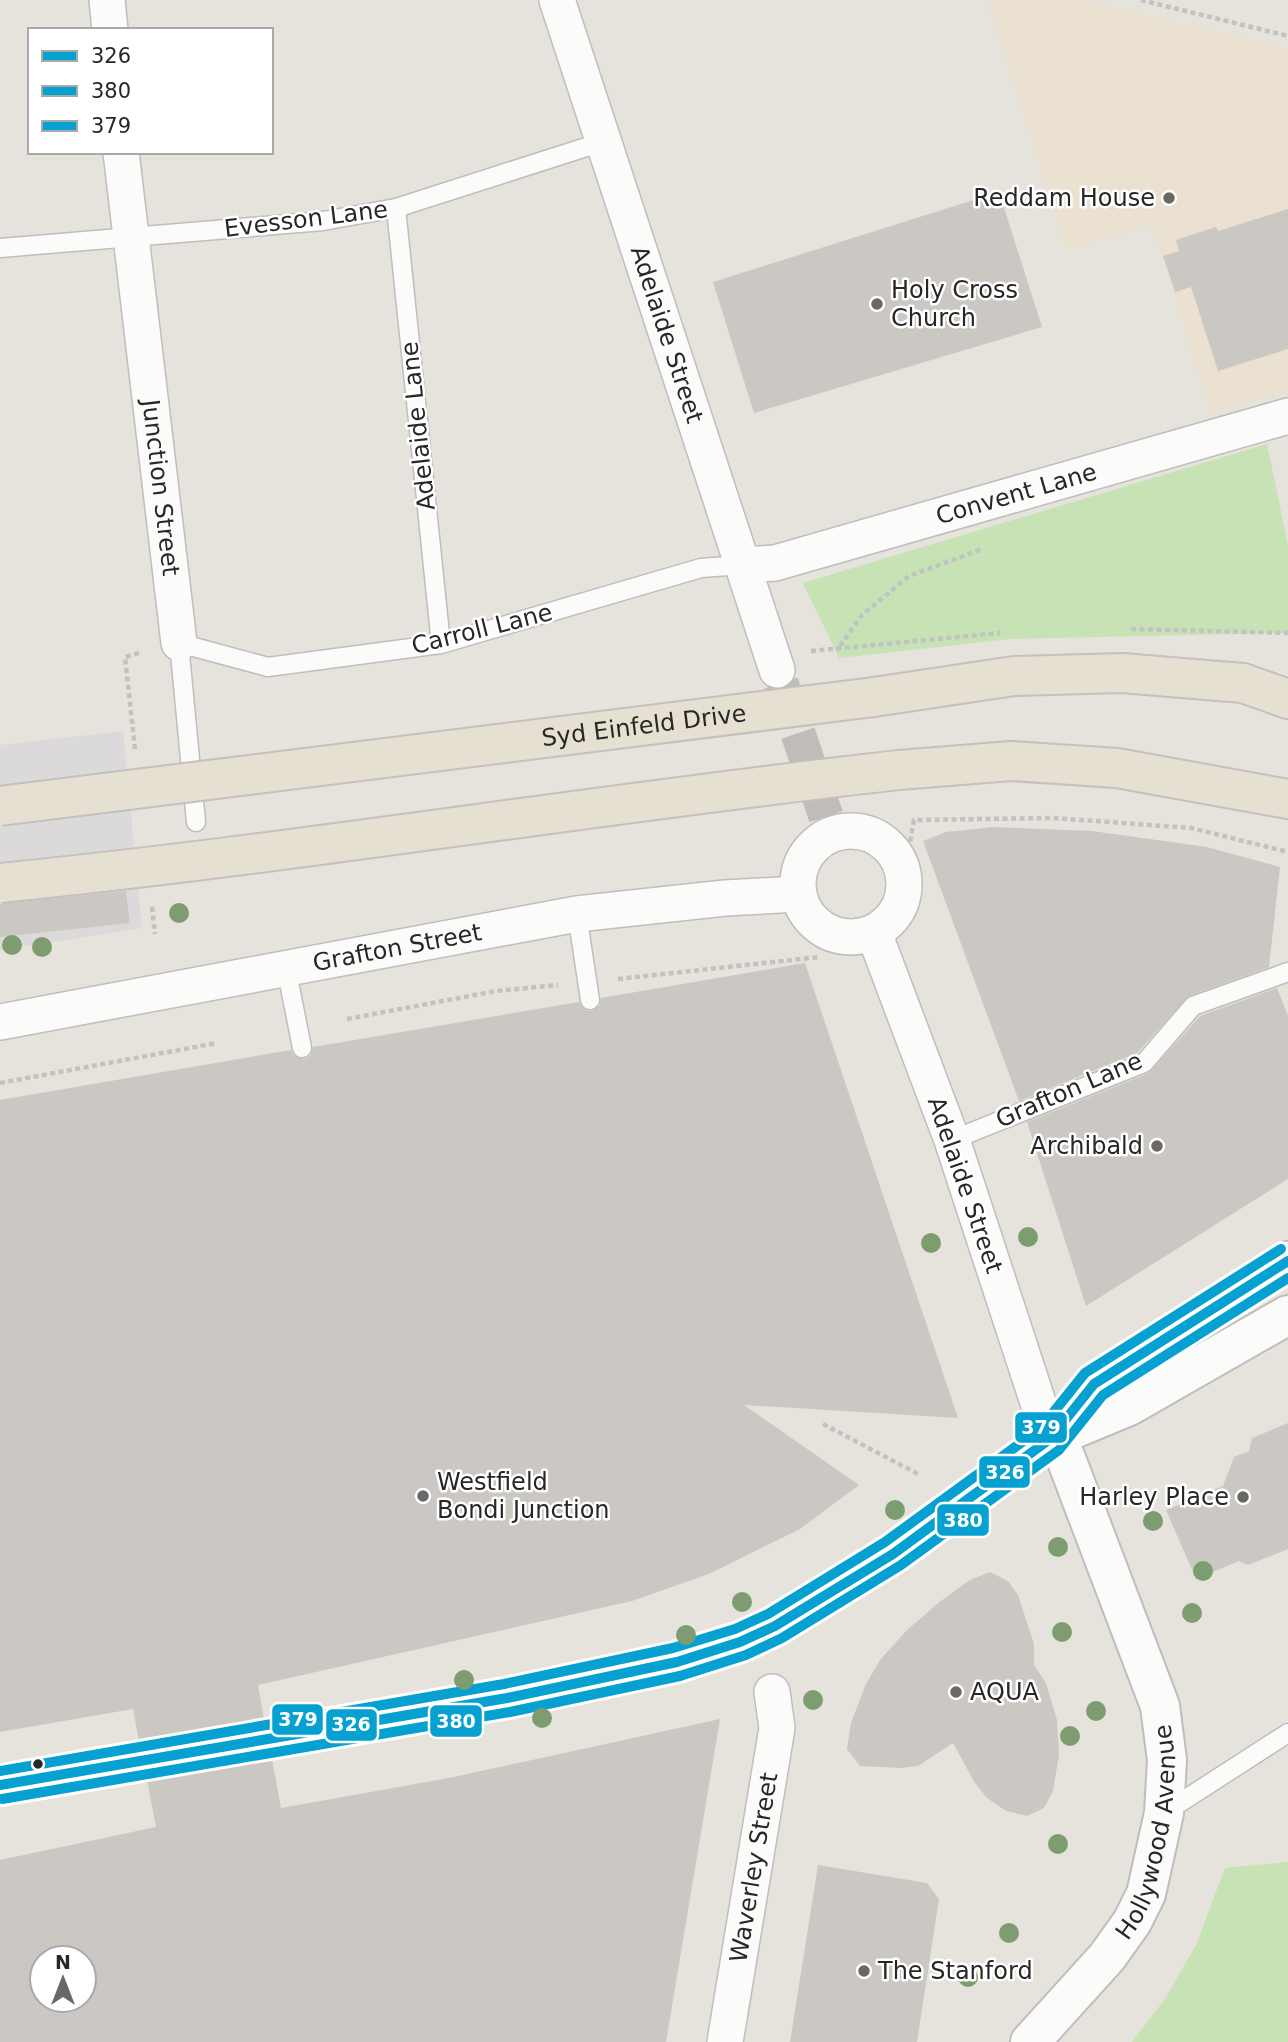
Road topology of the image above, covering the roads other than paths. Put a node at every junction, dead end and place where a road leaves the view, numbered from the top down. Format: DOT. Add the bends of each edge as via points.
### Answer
graph roads {
  1 [pos="107,0"];
  2 [pos="556,0"];
  3 [pos="110,28"];
  4 [pos="602,142"];
  5 [pos="121,154"];
  6 [pos="396,208"];
  7 [pos="129,237"];
  8 [pos="0,248"];
  9 [pos="1288,416"];
  10 [pos="741,565"];
  11 [pos="179,643"];
  12 [pos="441,644"];
  13 [pos="777,670"];
  14 [pos="1243,683"];
  15 [pos="1288,690"];
  16 [pos="1288,699"];
  17 [pos="1288,799"];
  18 [pos="0,806"];
  19 [pos="196,822"];
  20 [pos="0,883"];
  21 [pos="798,894"];
  22 [pos="577,914"];
  23 [pos="874,933"];
  24 [pos="286,967"];
  25 [pos="1288,972"];
  26 [pos="590,1000"];
  27 [pos="0,1022"];
  28 [pos="302,1048"];
  29 [pos="952,1140"];
  30 [pos="1288,1261"];
  31 [pos="1288,1315"];
  32 [pos="1050,1439"];
  33 [pos="772,1692"];
  34 [pos="1288,1733"];
  35 [pos="0,1785"];
  36 [pos="1164,1813"];
  37 [pos="725,2042"];
  38 [pos="1030,2042"];
  1 -- 3 [label="street"];
  2 -- 4 [label="street, Adelaide Street"];
  4 -- 6 [label="lane, Evesson Lane"];
  4 -- 10 [label="street, Adelaide Street"];
  5 -- 7 [label="street, Junction Street"];
  6 -- 7 [label="lane, Evesson Lane" via="323,221"];
  6 -- 12 [label="lane, Adelaide Lane"];
  7 -- 8 [label="lane, Evesson Lane"];
  7 -- 11 [label="street, Junction Street"];
  9 -- 10 [label="street, Convent Lane" via="775,562"];
  10 -- 12 [label="lane, Carroll Lane" via="701,568"];
  10 -- 13 [label="street, Adelaide Street"];
  11 -- 12 [label="lane, Carroll Lane" via="268,667"];
  11 -- 19 [label="lane, Junction Street"];
  14 -- 15 [label="main road"];
  14 -- 16 [label="main road, Syd Einfeld Drive"];
  14 -- 18 [label="main road, Syd Einfeld Drive, bridge" via="1122,673 1014,676"];
  17 -- 20 [label="main road, bridge" via="1104,767 1012,761 752,786 129,870"];
  21 -- 22 [label="street, Grafton Street"];
  21 -- 23 [label="street" via="807,916 821,929 856,938"];
  21 -- 23 [label="street" via="797,875 816,844 832,834 863,832 880,839 894,852 904,875 904,893 898,911"];
  22 -- 24 [label="street, Grafton Street"];
  22 -- 26 [label="lane"];
  23 -- 29 [label="street, Adelaide Street"];
  24 -- 27 [label="street, Grafton Street"];
  24 -- 28 [label="lane"];
  25 -- 29 [label="lane, Grafton Lane" via="1193,1006 1144,1063"];
  29 -- 32 [label="street, Adelaide Street"];
  30 -- 32 [label="street" via="1094,1384"];
  31 -- 32 [label="street" via="1129,1406"];
  32 -- 35 [label="street" via="893,1554 775,1626 740,1642 677,1662 507,1698"];
  32 -- 36 [label="street, Hollywood Avenue" via="1065,1456 1160,1706 1167,1760"];
  33 -- 37 [label="street, Waverley Street" via="777,1728"];
  34 -- 36 [label="lane"];
  36 -- 38 [label="street, Hollywood Avenue" via="1146,1894 1132,1922 1107,1957"];
}
